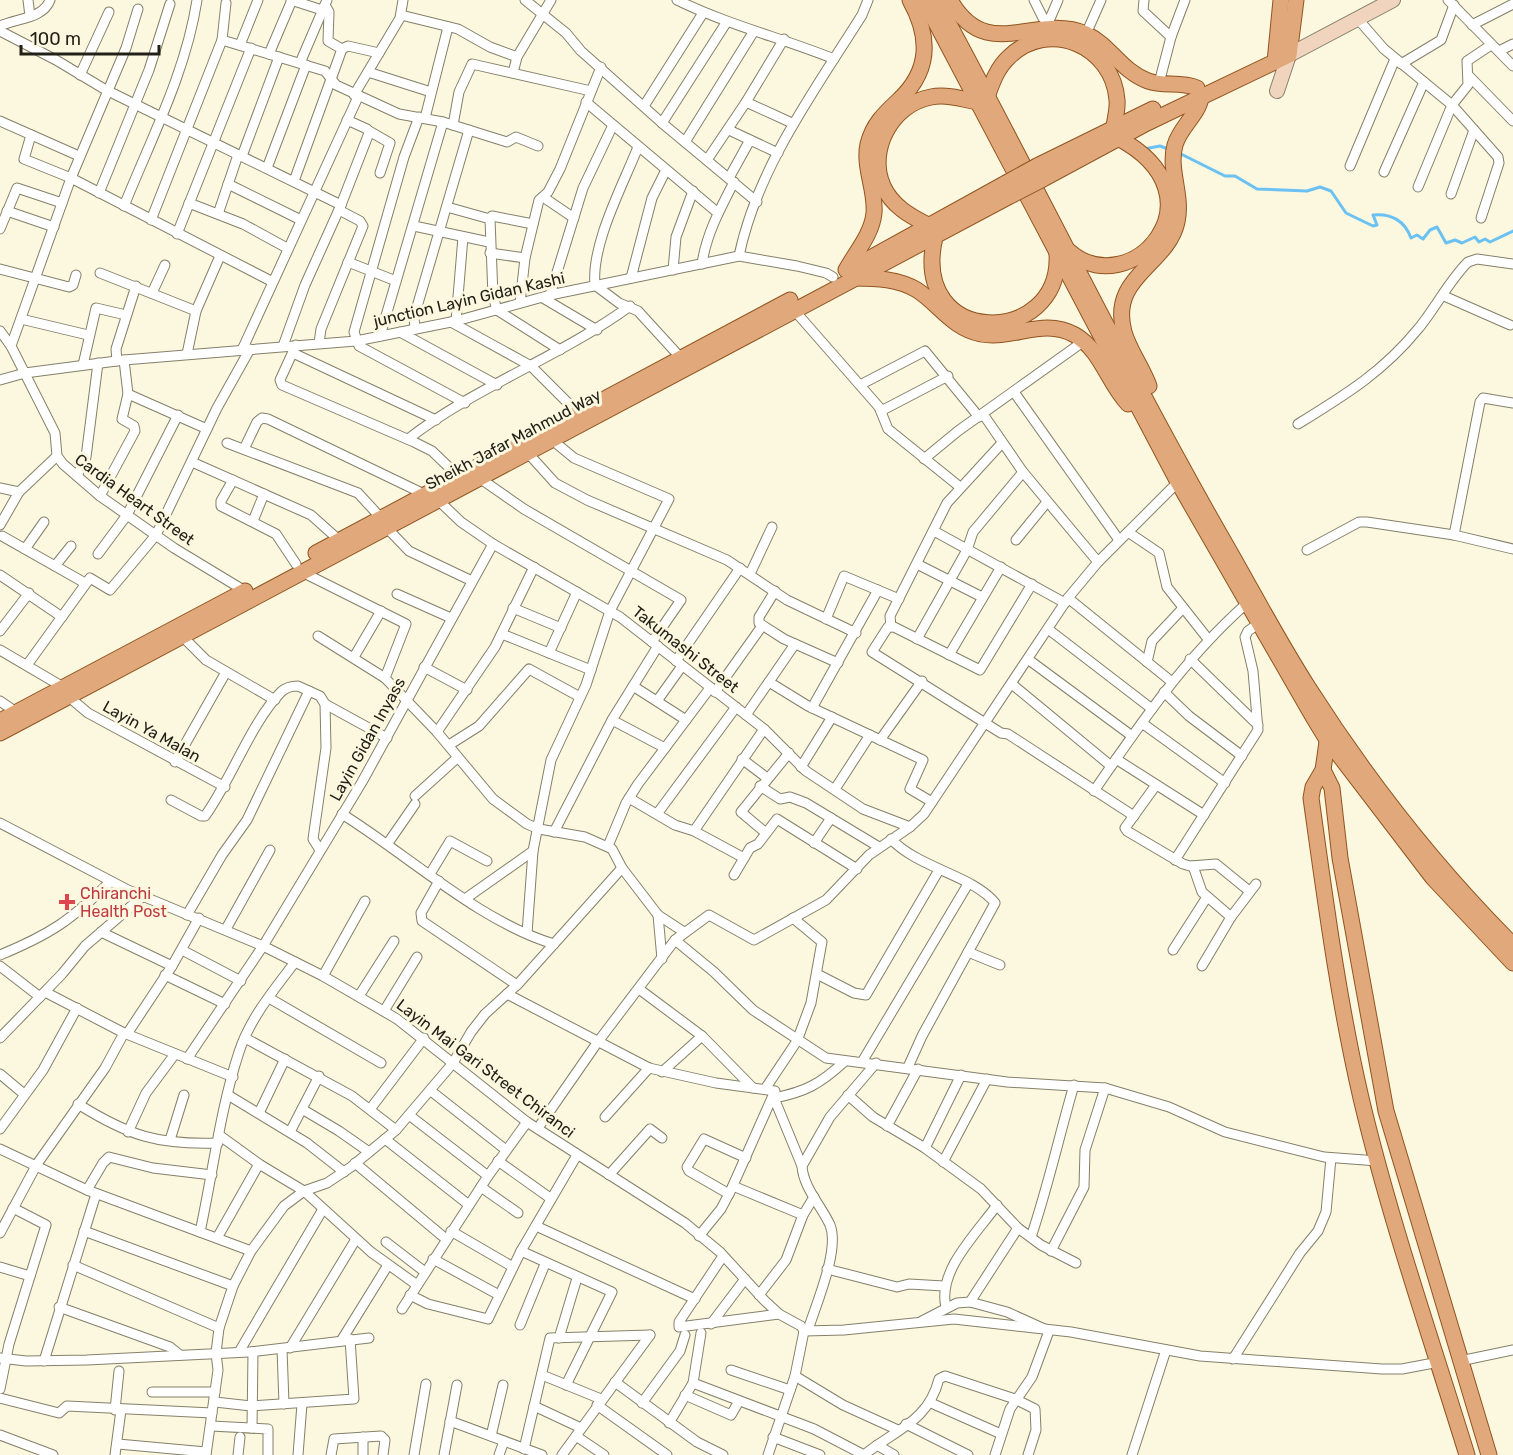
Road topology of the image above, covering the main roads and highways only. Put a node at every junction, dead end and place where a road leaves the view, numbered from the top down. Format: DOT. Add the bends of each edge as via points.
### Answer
graph roads {
  1 [pos="910,0"];
  2 [pos="924,0"];
  3 [pos="936,0"];
  4 [pos="950,0"];
  5 [pos="1281,0"];
  6 [pos="1296,0"];
  7 [pos="1374,0"];
  8 [pos="1393,0"];
  9 [pos="1282,53"];
  10 [pos="1199,93"];
  11 [pos="982,100"];
  12 [pos="1116,133"];
  13 [pos="931,231"];
  14 [pos="1062,250"];
  15 [pos="844,276"];
  16 [pos="1150,418"];
  17 [pos="431,497"];
  18 [pos="384,523"];
  19 [pos="299,568"];
  20 [pos="1241,584"];
  21 [pos="66,692"];
  22 [pos="0,721"];
  23 [pos="1330,732"];
  24 [pos="0,733"];
  25 [pos="1323,770"];
  26 [pos="1513,945"];
  27 [pos="1513,963"];
  28 [pos="1467,1455"];
  29 [pos="1489,1455"];
  1 -- 15 [label="main road" via="921,19 925,39 922,66 907,92 880,117 868,143 874,213 868,233"];
  2 -- 11 [label="main road"];
  3 -- 11 [label="main road"];
  4 -- 10 [label="main road" via="967,22 992,34 1006,36 1048,24 1086,34 1124,68 1149,82 1186,83"];
  5 -- 9 [label="main road"];
  6 -- 9 [label="main road"];
  7 -- 9 [label="main road"];
  8 -- 9 [label="main road"];
  9 -- 10 [label="main road, Sheikh Jafar Mahmud Way"];
  10 -- 12 [label="main road, Sheikh Jafar Mahmud Way"];
  10 -- 16 [label="main road" via="1198,107 1180,131 1173,155 1179,200 1177,224 1162,250 1130,285 1122,314 1124,333 1149,386"];
  11 -- 12 [label="main road" via="1001,65 1016,51 1044,39 1073,41 1095,54 1110,71 1117,101"];
  11 -- 13 [label="main road" via="933,96 916,101 885,132 878,161 884,187 901,209"];
  11 -- 14 [label="main road"];
  12 -- 13 [label="main road, Sheikh Jafar Mahmud Way, bridge"];
  12 -- 14 [label="main road" via="1147,156 1162,175 1168,201 1164,226 1147,250 1122,264 1089,263"];
  13 -- 14 [label="main road" via="931,270 939,295 960,314 984,324 1012,321 1038,306 1055,280"];
  13 -- 15 [label="main road, Sheikh Jafar Mahmud Way"];
  14 -- 16 [label="main road"];
  15 -- 16 [label="main road" via="906,284 951,321 981,334 1007,334 1046,326 1063,330 1084,341 1118,392"];
  15 -- 17 [label="main road, Sheikh Jafar Mahmud Way" via="577,412 459,476"];
  15 -- 17 [label="main road, Sheikh Jafar Mahmud Way" via="794,310 527,452"];
  16 -- 20 [label="main road"];
  16 -- 20 [label="main road" via="1178,482"];
  17 -- 18 [label="main road, Sheikh Jafar Mahmud Way"];
  18 -- 19 [label="main road, Sheikh Jafar Mahmud Way"];
  18 -- 19 [label="main road, Sheikh Jafar Mahmud Way" via="339,540"];
  19 -- 21 [label="main road, Sheikh Jafar Mahmud Way" via="182,636"];
  19 -- 21 [label="main road, Sheikh Jafar Mahmud Way" via="245,591"];
  20 -- 23 [label="main road" via="1297,670"];
  20 -- 23 [label="main road" via="1258,624"];
  21 -- 22 [label="main road, Sheikh Jafar Mahmud Way"];
  21 -- 24 [label="main road, Sheikh Jafar Mahmud Way"];
  23 -- 25 [label="main road"];
  23 -- 26 [label="main road" via="1460,890"];
  23 -- 27 [label="main road" via="1433,878"];
  25 -- 28 [label="main road" via="1312,787 1311,798 1336,971 1361,1098"];
  25 -- 29 [label="main road" via="1332,788 1342,870 1386,1111"];
}
